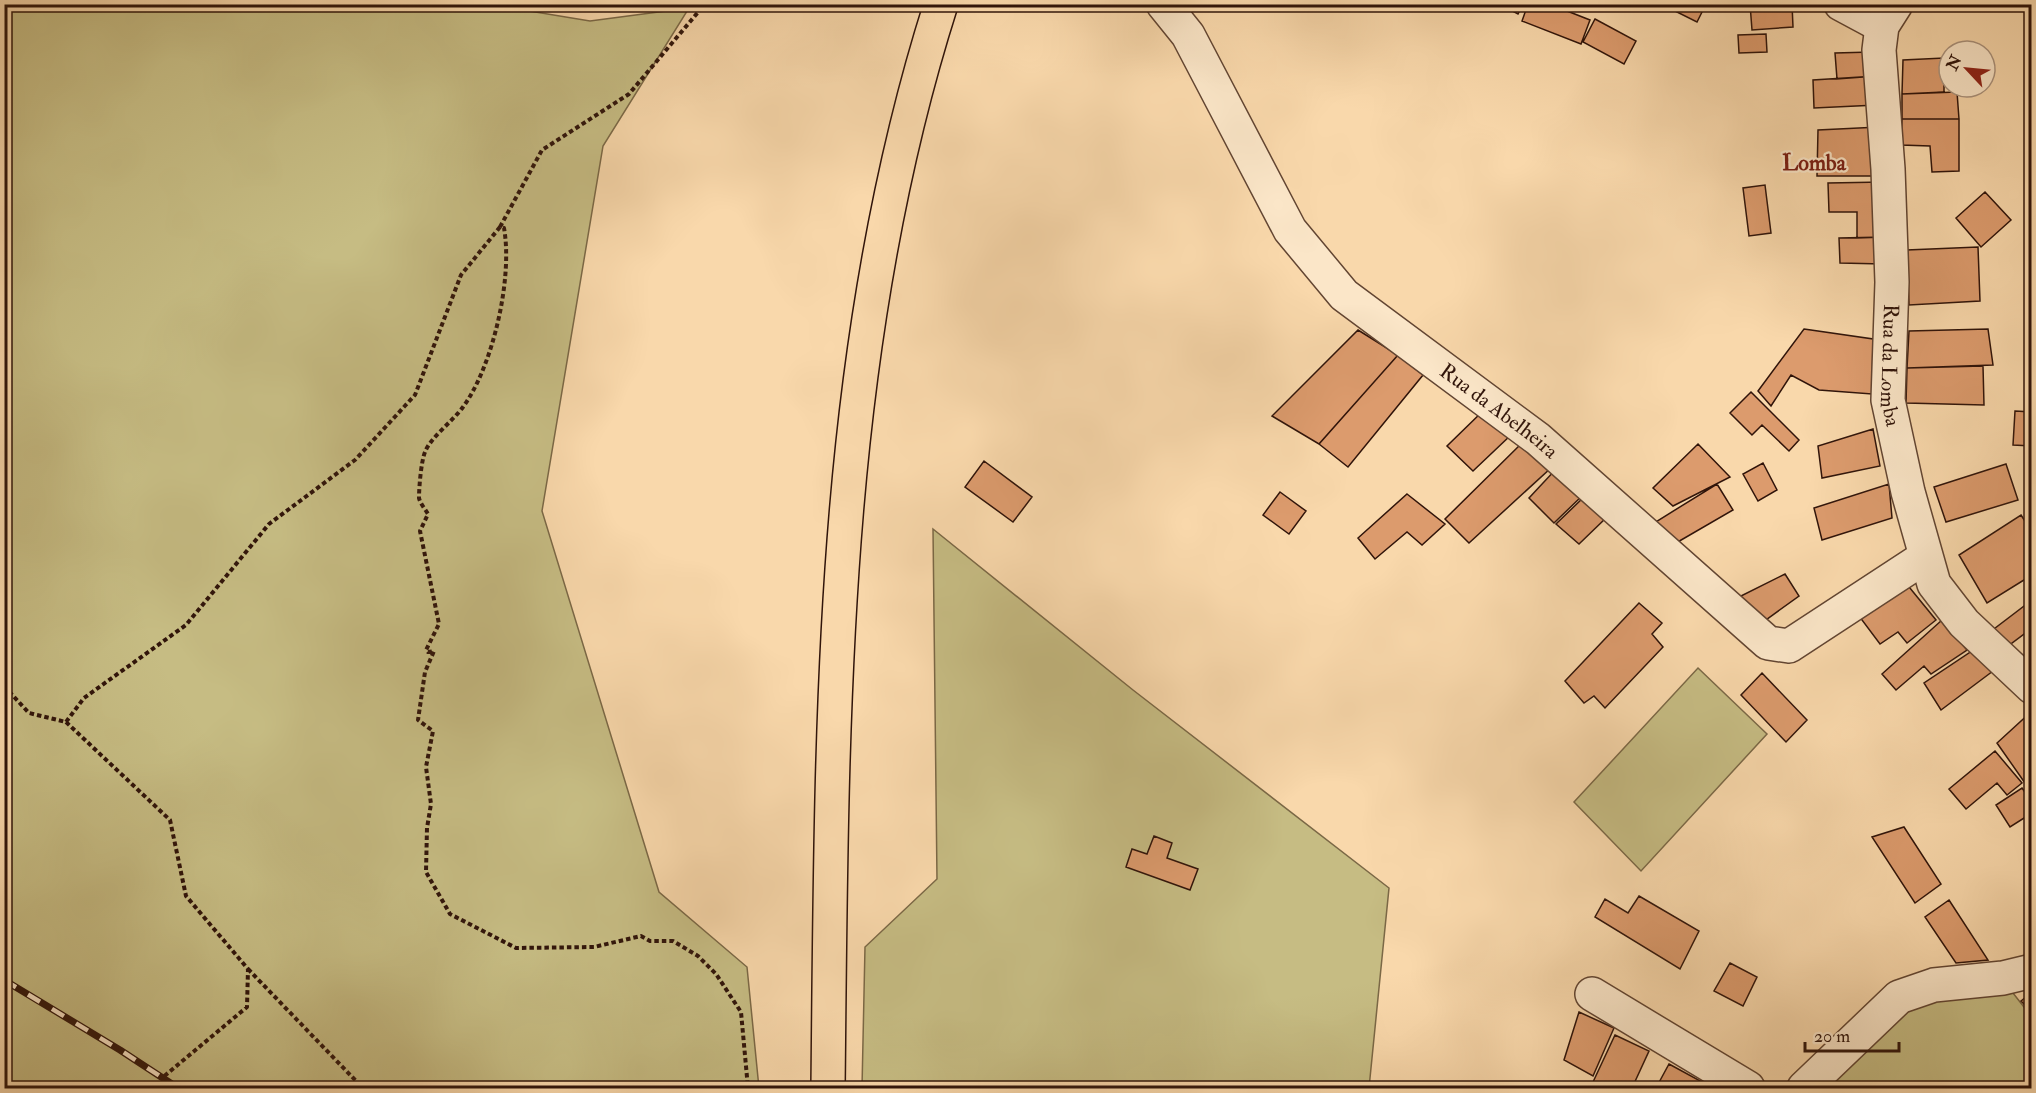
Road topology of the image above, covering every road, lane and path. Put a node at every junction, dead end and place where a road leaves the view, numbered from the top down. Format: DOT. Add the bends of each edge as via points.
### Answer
graph roads {
  1 [pos="705,4"];
  2 [pos="941,4"];
  3 [pos="1163,4"];
  4 [pos="1841,4"];
  5 [pos="1889,15"];
  6 [pos="500,227"];
  7 [pos="1925,557"];
  8 [pos="4,686"];
  9 [pos="2031,687"];
  10 [pos="66,722"];
  11 [pos="248,969"];
  12 [pos="2031,970"];
  13 [pos="1592,994"];
  14 [pos="162,1078"];
  15 [pos="357,1082"];
  16 [pos="748,1089"];
  17 [pos="828,1089"];
  18 [pos="1748,1089"];
  19 [pos="1804,1089"];
  1 -- 6 [label="path" via="629,94 542,150"];
  2 -- 17 [label="highway" via="917,86 879,257 862,356 846,509 835,686"];
  3 -- 7 [label="street, Rua da Abelheira" via="1188,34 1290,230 1344,295 1538,440 1768,644 1789,646"];
  4 -- 5 [label="street"];
  5 -- 7 [label="street, Rua da Lomba" via="1879,50 1892,282 1888,400"];
  6 -- 10 [label="path" via="461,275 415,395 355,460 269,524 186,625 84,698"];
  6 -- 16 [label="path" via="504,228 506,238 500,317 479,379 463,407 425,452 422,471 419,500 428,514 420,531 439,624 426,650 434,651 425,672 418,720 433,731 426,767 431,804 426,872 450,914 516,948 594,947 641,936 650,941 673,941 698,956 716,974 741,1012"];
  7 -- 9 [label="street, Rua da Lomba" via="1934,584 1964,623"];
  8 -- 10 [label="path" via="29,713"];
  10 -- 11 [label="path" via="170,820 186,896"];
  11 -- 14 [label="path" via="248,1007"];
  11 -- 15 [label="path"];
  12 -- 19 [label="street" via="2003,978 1934,985 1899,997"];
  13 -- 18 [label="street"];
}
